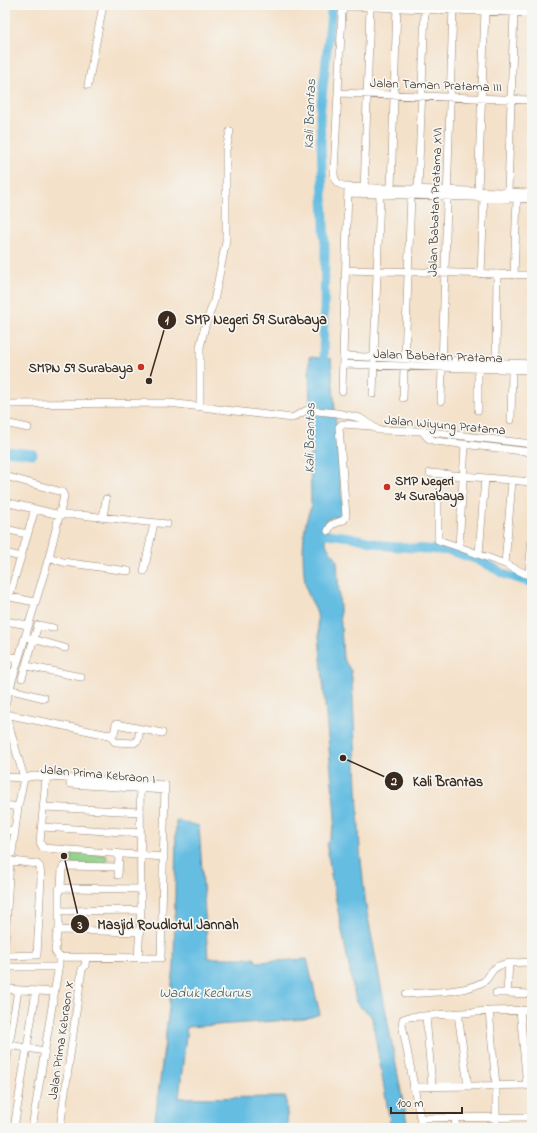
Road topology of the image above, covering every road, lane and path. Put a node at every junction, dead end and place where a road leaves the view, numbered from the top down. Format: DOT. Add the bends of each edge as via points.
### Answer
graph roads {
  1 [pos="103,5"];
  2 [pos="523,5"];
  3 [pos="532,5"];
  4 [pos="348,6"];
  5 [pos="397,7"];
  6 [pos="370,8"];
  7 [pos="453,8"];
  8 [pos="425,10"];
  9 [pos="485,11"];
  10 [pos="514,12"];
  11 [pos="532,13"];
  12 [pos="88,85"];
  13 [pos="338,93"];
  14 [pos="367,94"];
  15 [pos="394,95"];
  16 [pos="422,96"];
  17 [pos="450,97"];
  18 [pos="482,98"];
  19 [pos="511,99"];
  20 [pos="532,100"];
  21 [pos="230,131"];
  22 [pos="391,189"];
  23 [pos="418,189"];
  24 [pos="348,190"];
  25 [pos="364,191"];
  26 [pos="478,191"];
  27 [pos="508,192"];
  28 [pos="446,193"];
  29 [pos="532,193"];
  30 [pos="380,194"];
  31 [pos="411,195"];
  32 [pos="484,198"];
  33 [pos="517,199"];
  34 [pos="532,199"];
  35 [pos="346,270"];
  36 [pos="377,271"];
  37 [pos="407,272"];
  38 [pos="443,273"];
  39 [pos="481,274"];
  40 [pos="497,274"];
  41 [pos="514,275"];
  42 [pos="532,275"];
  43 [pos="343,360"];
  44 [pos="374,361"];
  45 [pos="404,362"];
  46 [pos="496,362"];
  47 [pos="442,363"];
  48 [pos="532,364"];
  49 [pos="478,368"];
  50 [pos="512,370"];
  51 [pos="532,370"];
  52 [pos="342,391"];
  53 [pos="373,394"];
  54 [pos="403,398"];
  55 [pos="441,401"];
  56 [pos="5,404"];
  57 [pos="200,406"];
  58 [pos="478,410"];
  59 [pos="511,420"];
  60 [pos="5,423"];
  61 [pos="371,426"];
  62 [pos="28,428"];
  63 [pos="422,431"];
  64 [pos="532,444"];
  65 [pos="465,445"];
  66 [pos="532,452"];
  67 [pos="430,472"];
  68 [pos="463,475"];
  69 [pos="5,476"];
  70 [pos="485,478"];
  71 [pos="512,481"];
  72 [pos="532,482"];
  73 [pos="461,496"];
  74 [pos="106,499"];
  75 [pos="5,502"];
  76 [pos="35,509"];
  77 [pos="60,515"];
  78 [pos="103,517"];
  79 [pos="154,523"];
  80 [pos="167,524"];
  81 [pos="5,529"];
  82 [pos="328,532"];
  83 [pos="27,534"];
  84 [pos="532,538"];
  85 [pos="459,547"];
  86 [pos="5,553"];
  87 [pos="479,554"];
  88 [pos="21,557"];
  89 [pos="53,559"];
  90 [pos="505,564"];
  91 [pos="128,571"];
  92 [pos="144,571"];
  93 [pos="7,596"];
  94 [pos="35,602"];
  95 [pos="5,621"];
  96 [pos="28,625"];
  97 [pos="53,628"];
  98 [pos="29,638"];
  99 [pos="65,648"];
  100 [pos="5,656"];
  101 [pos="18,658"];
  102 [pos="27,666"];
  103 [pos="5,671"];
  104 [pos="13,672"];
  105 [pos="81,677"];
  106 [pos="22,678"];
  107 [pos="13,690"];
  108 [pos="44,698"];
  109 [pos="5,701"];
  110 [pos="9,714"];
  111 [pos="140,729"];
  112 [pos="162,732"];
  113 [pos="109,735"];
  114 [pos="8,738"];
  115 [pos="5,777"];
  116 [pos="26,778"];
  117 [pos="46,780"];
  118 [pos="140,786"];
  119 [pos="5,805"];
  120 [pos="18,807"];
  121 [pos="44,808"];
  122 [pos="140,812"];
  123 [pos="42,826"];
  124 [pos="5,830"];
  125 [pos="14,831"];
  126 [pos="140,833"];
  127 [pos="119,854"];
  128 [pos="140,855"];
  129 [pos="7,857"];
  130 [pos="164,857"];
  131 [pos="118,867"];
  132 [pos="118,875"];
  133 [pos="61,888"];
  134 [pos="140,889"];
  135 [pos="141,910"];
  136 [pos="59,911"];
  137 [pos="59,930"];
  138 [pos="140,932"];
  139 [pos="5,942"];
  140 [pos="5,956"];
  141 [pos="138,958"];
  142 [pos="86,961"];
  143 [pos="59,962"];
  144 [pos="532,962"];
  145 [pos="509,964"];
  146 [pos="5,967"];
  147 [pos="5,989"];
  148 [pos="18,990"];
  149 [pos="36,991"];
  150 [pos="55,992"];
  151 [pos="496,993"];
  152 [pos="507,993"];
  153 [pos="406,994"];
  154 [pos="530,994"];
  155 [pos="520,1010"];
  156 [pos="532,1010"];
  157 [pos="489,1011"];
  158 [pos="458,1014"];
  159 [pos="426,1016"];
  160 [pos="9,1045"];
  161 [pos="27,1048"];
  162 [pos="45,1051"];
  163 [pos="6,1052"];
  164 [pos="5,1070"];
  165 [pos="496,1085"];
  166 [pos="432,1086"];
  167 [pos="468,1086"];
  168 [pos="530,1086"];
  169 [pos="413,1087"];
  170 [pos="532,1117"];
  171 [pos="420,1118"];
  172 [pos="456,1118"];
  173 [pos="497,1118"];
  174 [pos="14,1128"];
  175 [pos="32,1128"];
  176 [pos="60,1128"];
  177 [pos="422,1128"];
  178 [pos="455,1128"];
  179 [pos="496,1128"];
  1 -- 12 [label="street"];
  2 -- 3 [label="street"];
  4 -- 6 [label="street"];
  4 -- 13 [label="street" via="342,14"];
  5 -- 6 [label="street"];
  5 -- 8 [label="street"];
  5 -- 15 [label="street"];
  6 -- 14 [label="street"];
  7 -- 8 [label="street"];
  7 -- 9 [label="street"];
  7 -- 17 [label="street, Jalan Babatan Pratama XVI"];
  8 -- 16 [label="street"];
  9 -- 10 [label="street"];
  9 -- 18 [label="street"];
  10 -- 11 [label="street"];
  10 -- 19 [label="street"];
  13 -- 14 [label="street, Jalan Taman Pratama III"];
  13 -- 24 [label="street" via="334,176 337,183"];
  14 -- 15 [label="street, Jalan Taman Pratama III"];
  14 -- 25 [label="street"];
  15 -- 16 [label="street, Jalan Taman Pratama III"];
  15 -- 22 [label="street"];
  16 -- 17 [label="street, Jalan Taman Pratama III"];
  16 -- 23 [label="street"];
  17 -- 18 [label="street, Jalan Taman Pratama III"];
  17 -- 28 [label="street, Jalan Babatan Pratama XVI"];
  18 -- 19 [label="street, Jalan Taman Pratama III"];
  18 -- 26 [label="street"];
  19 -- 20 [label="street, Jalan Taman Pratama III"];
  19 -- 27 [label="street"];
  21 -- 57 [label="street" via="226,150 226,241 214,301 200,346"];
  22 -- 23 [label="street"];
  22 -- 25 [label="street"];
  23 -- 28 [label="street"];
  24 -- 25 [label="street"];
  24 -- 35 [label="street"];
  25 -- 30 [label="street"];
  26 -- 27 [label="street"];
  26 -- 28 [label="street"];
  27 -- 29 [label="street"];
  28 -- 31 [label="street"];
  28 -- 32 [label="street"];
  28 -- 38 [label="street, Jalan Babatan Pratama XVI"];
  30 -- 31 [label="street"];
  30 -- 36 [label="street"];
  31 -- 37 [label="street"];
  32 -- 33 [label="street"];
  32 -- 39 [label="street"];
  33 -- 34 [label="street"];
  33 -- 41 [label="street"];
  35 -- 36 [label="street"];
  35 -- 43 [label="street"];
  36 -- 37 [label="street"];
  36 -- 44 [label="street"];
  37 -- 38 [label="street"];
  37 -- 45 [label="street"];
  38 -- 39 [label="street"];
  38 -- 47 [label="street, Jalan Babatan Pratama XVI"];
  39 -- 40 [label="street"];
  40 -- 41 [label="street"];
  40 -- 46 [label="street"];
  41 -- 42 [label="street"];
  43 -- 44 [label="street, Jalan Babatan Pratama"];
  43 -- 52 [label="street"];
  44 -- 45 [label="street, Jalan Babatan Pratama"];
  44 -- 53 [label="street"];
  45 -- 47 [label="street, Jalan Babatan Pratama"];
  45 -- 54 [label="street"];
  46 -- 47 [label="street, Jalan Babatan Pratama"];
  46 -- 48 [label="street, Jalan Babatan Pratama"];
  47 -- 49 [label="street, Jalan Babatan Pratama"];
  47 -- 55 [label="street, Jalan Babatan Pratama XVI"];
  49 -- 50 [label="street, Jalan Babatan Pratama"];
  49 -- 58 [label="street"];
  50 -- 51 [label="street, Jalan Babatan Pratama"];
  50 -- 59 [label="street"];
  56 -- 57 [label="street" via="150,402"];
  57 -- 61 [label="street, Jalan Wiyung Pratama" via="292,418 307,410 337,413 360,418"];
  60 -- 62 [label="street"];
  61 -- 63 [label="street, Jalan Wiyung Pratama" via="378,430"];
  61 -- 82 [label="street" via="342,424 339,427 346,516 344,520 331,525"];
  63 -- 64 [label="street, Jalan Wiyung Pratama"];
  63 -- 65 [label="street" via="435,441"];
  65 -- 66 [label="street"];
  65 -- 68 [label="street"];
  67 -- 68 [label="street"];
  68 -- 70 [label="street"];
  68 -- 73 [label="street"];
  69 -- 77 [label="street" via="62,492 64,496"];
  70 -- 71 [label="street"];
  70 -- 87 [label="street"];
  71 -- 72 [label="street"];
  71 -- 90 [label="street"];
  73 -- 85 [label="street"];
  73 -- 85 [label="street" via="438,496 438,540"];
  74 -- 78 [label="street"];
  75 -- 76 [label="street"];
  76 -- 77 [label="street"];
  76 -- 83 [label="street"];
  77 -- 78 [label="street"];
  77 -- 89 [label="street"];
  78 -- 79 [label="street"];
  79 -- 80 [label="street"];
  79 -- 92 [label="street"];
  81 -- 83 [label="street"];
  83 -- 88 [label="street"];
  84 -- 90 [label="street" via="529,573"];
  85 -- 87 [label="street"];
  86 -- 88 [label="street"];
  87 -- 90 [label="street"];
  88 -- 93 [label="street"];
  89 -- 91 [label="street"];
  89 -- 94 [label="street"];
  93 -- 94 [label="street"];
  94 -- 96 [label="street"];
  95 -- 96 [label="street"];
  96 -- 98 [label="street"];
  97 -- 98 [label="street" via="39,624"];
  98 -- 99 [label="street"];
  98 -- 101 [label="street"];
  98 -- 102 [label="street"];
  100 -- 101 [label="street"];
  101 -- 104 [label="street"];
  102 -- 105 [label="street"];
  102 -- 106 [label="street"];
  103 -- 104 [label="street"];
  104 -- 107 [label="street"];
  107 -- 108 [label="street"];
  107 -- 109 [label="street"];
  110 -- 113 [label="street"];
  110 -- 114 [label="street"];
  111 -- 112 [label="street"];
  111 -- 113 [label="street" via="115,724 114,734"];
  111 -- 113 [label="street" via="138,740 134,743 115,742"];
  114 -- 116 [label="street"];
  115 -- 116 [label="street, Jalan Prima Kebraon I"];
  116 -- 117 [label="street, Jalan Prima Kebraon I" via="34,776"];
  116 -- 120 [label="street"];
  117 -- 118 [label="street, Jalan Prima Kebraon I"];
  117 -- 121 [label="street"];
  118 -- 122 [label="street"];
  118 -- 130 [label="street, Jalan Prima Kebraon I" via="164,787"];
  119 -- 120 [label="street"];
  120 -- 125 [label="street"];
  121 -- 122 [label="street"];
  121 -- 123 [label="street"];
  122 -- 126 [label="street"];
  123 -- 126 [label="street"];
  123 -- 127 [label="street" via="40,842 43,848"];
  124 -- 125 [label="street"];
  125 -- 129 [label="street" via="12,853"];
  126 -- 128 [label="street"];
  127 -- 128 [label="street"];
  127 -- 131 [label="street"];
  128 -- 130 [label="street"];
  128 -- 134 [label="street"];
  129 -- 139 [label="street"];
  129 -- 140 [label="street" via="39,865 41,879 37,955"];
  130 -- 141 [label="street" via="161,955 159,959"];
  131 -- 132 [label="street"];
  131 -- 133 [label="street" via="64,866"];
  133 -- 134 [label="street"];
  133 -- 136 [label="street"];
  134 -- 135 [label="street"];
  135 -- 136 [label="street"];
  135 -- 138 [label="street"];
  136 -- 137 [label="street"];
  137 -- 138 [label="street"];
  137 -- 143 [label="street" via="55,951"];
  138 -- 141 [label="street"];
  141 -- 142 [label="street"];
  142 -- 143 [label="street"];
  142 -- 176 [label="street, Jalan Prima Kebraon X" via="82,969"];
  143 -- 146 [label="street"];
  143 -- 150 [label="street"];
  144 -- 145 [label="street"];
  145 -- 152 [label="street"];
  145 -- 153 [label="street" via="495,968 486,980 475,985"];
  147 -- 148 [label="street"];
  148 -- 149 [label="street"];
  148 -- 160 [label="street"];
  149 -- 150 [label="street"];
  149 -- 161 [label="street"];
  150 -- 162 [label="street"];
  151 -- 152 [label="street"];
  152 -- 154 [label="street"];
  155 -- 156 [label="street"];
  155 -- 157 [label="street"];
  155 -- 168 [label="street"];
  157 -- 158 [label="street"];
  157 -- 165 [label="street"];
  158 -- 159 [label="street"];
  158 -- 167 [label="street"];
  159 -- 166 [label="street"];
  159 -- 169 [label="street" via="407,1017 402,1022"];
  160 -- 161 [label="street"];
  160 -- 163 [label="street"];
  161 -- 162 [label="street"];
  161 -- 174 [label="street"];
  162 -- 175 [label="street"];
  163 -- 164 [label="street"];
  165 -- 167 [label="street"];
  165 -- 168 [label="street"];
  165 -- 173 [label="street"];
  166 -- 167 [label="street"];
  166 -- 169 [label="street"];
  169 -- 171 [label="street"];
  170 -- 173 [label="street"];
  171 -- 172 [label="street"];
  171 -- 177 [label="street"];
  172 -- 173 [label="street"];
  172 -- 178 [label="street"];
  173 -- 179 [label="street"];
}
